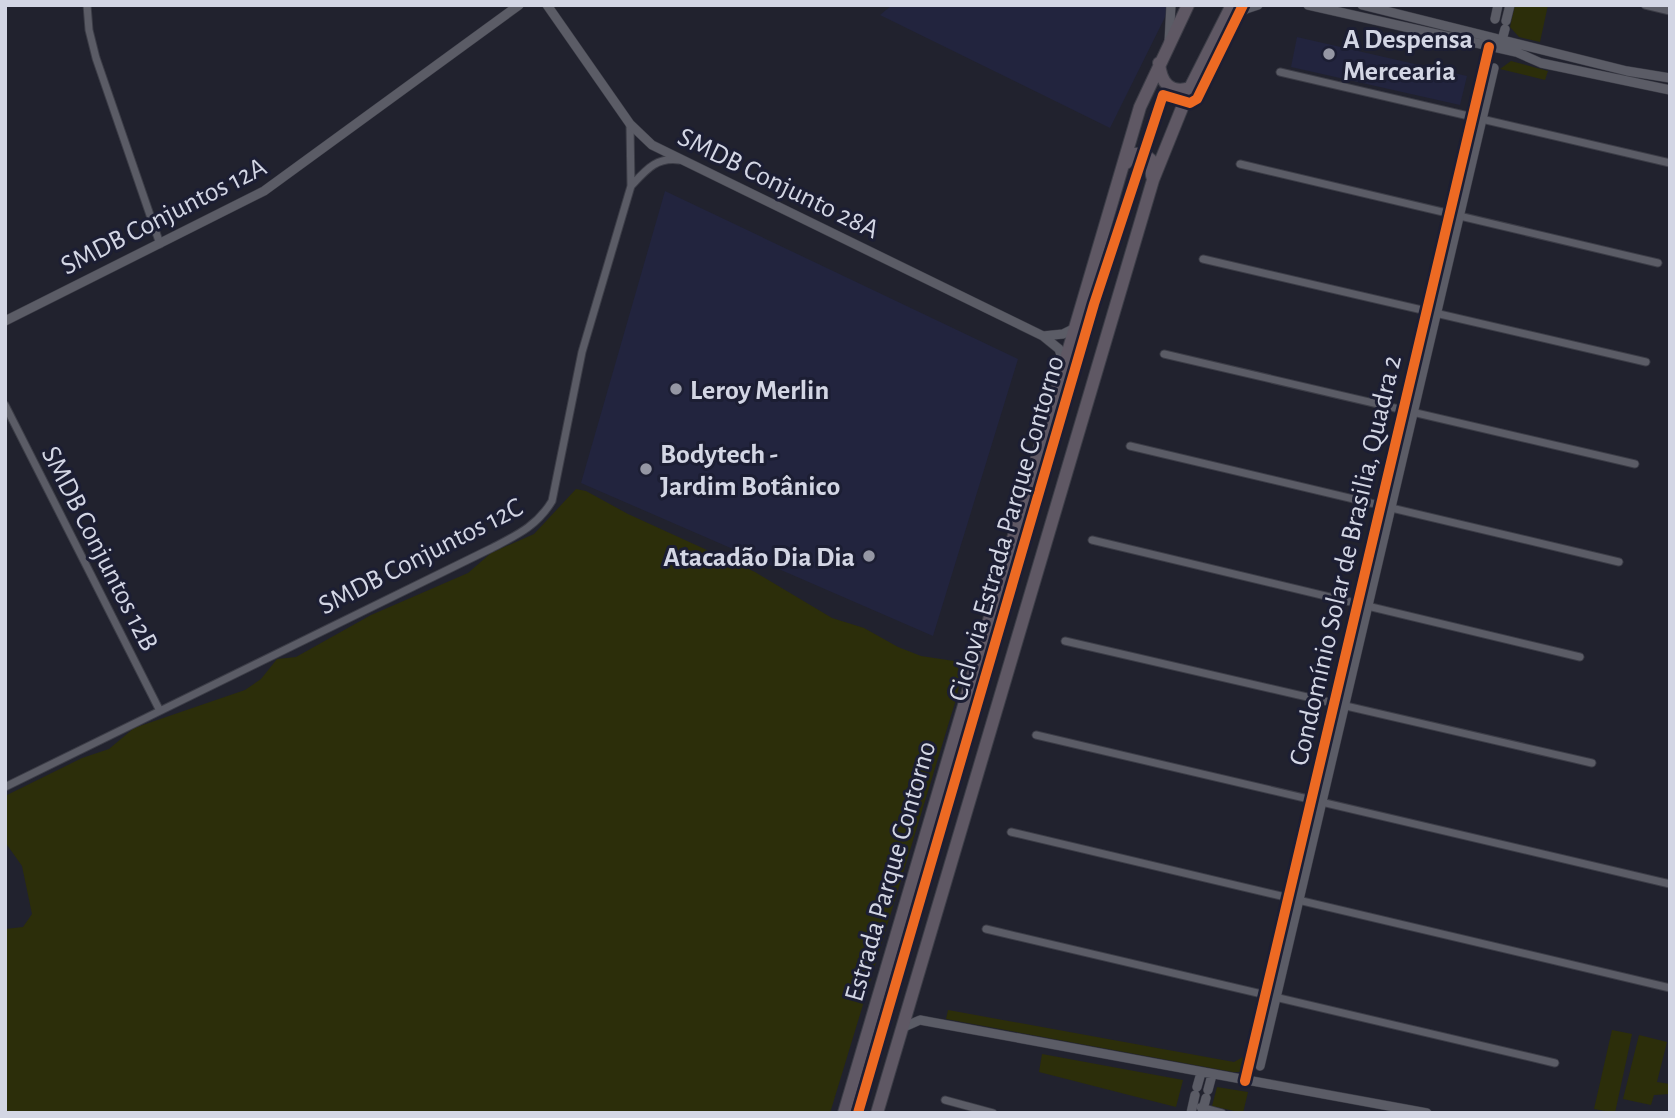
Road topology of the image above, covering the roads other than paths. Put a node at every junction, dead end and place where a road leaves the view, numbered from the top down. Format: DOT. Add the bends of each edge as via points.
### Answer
graph roads {
  1 [pos="87,5"];
  2 [pos="519,5"];
  3 [pos="547,5"];
  4 [pos="1171,5"];
  5 [pos="1188,5"];
  6 [pos="1232,5"];
  7 [pos="1258,5"];
  8 [pos="1308,5"];
  9 [pos="1362,5"];
  10 [pos="1645,5"];
  11 [pos="1670,11"];
  12 [pos="1496,15"];
  13 [pos="1507,17"];
  14 [pos="1221,26"];
  15 [pos="1490,42"];
  16 [pos="1501,44"];
  17 [pos="1169,45"];
  18 [pos="1544,50"];
  19 [pos="1160,63"];
  20 [pos="1541,63"];
  21 [pos="1489,66"];
  22 [pos="1280,72"];
  23 [pos="1669,78"];
  24 [pos="1190,88"];
  25 [pos="1670,90"];
  26 [pos="1478,116"];
  27 [pos="630,124"];
  28 [pos="681,160"];
  29 [pos="1670,163"];
  30 [pos="1240,164"];
  31 [pos="1121,172"];
  32 [pos="1153,180"];
  33 [pos="631,186"];
  34 [pos="1454,214"];
  35 [pos="160,244"];
  36 [pos="1203,259"];
  37 [pos="1658,262"];
  38 [pos="1431,312"];
  39 [pos="5,321"];
  40 [pos="1076,327"];
  41 [pos="1044,336"];
  42 [pos="1164,354"];
  43 [pos="1646,362"];
  44 [pos="1064,364"];
  45 [pos="5,405"];
  46 [pos="1408,410"];
  47 [pos="1130,446"];
  48 [pos="1634,464"];
  49 [pos="1380,506"];
  50 [pos="1391,508"];
  51 [pos="1092,540"];
  52 [pos="1619,562"];
  53 [pos="1357,604"];
  54 [pos="1368,606"];
  55 [pos="1065,641"];
  56 [pos="1580,657"];
  57 [pos="1334,703"];
  58 [pos="1345,706"];
  59 [pos="159,709"];
  60 [pos="1035,735"];
  61 [pos="1592,763"];
  62 [pos="5,787"];
  63 [pos="1311,801"];
  64 [pos="1322,803"];
  65 [pos="1011,832"];
  66 [pos="1670,884"];
  67 [pos="1288,897"];
  68 [pos="1299,900"];
  69 [pos="986,929"];
  70 [pos="1670,988"];
  71 [pos="1265,995"];
  72 [pos="1276,997"];
  73 [pos="908,1007"];
  74 [pos="920,1020"];
  75 [pos="902,1028"];
  76 [pos="1555,1063"];
  77 [pos="1248,1069"];
  78 [pos="1259,1071"];
  79 [pos="1201,1073"];
  80 [pos="1212,1075"];
  81 [pos="1208,1092"];
  82 [pos="1195,1097"];
  83 [pos="945,1100"];
  84 [pos="1203,1110"];
  85 [pos="844,1113"];
  86 [pos="877,1113"];
  87 [pos="993,1113"];
  88 [pos="1222,1113"];
  89 [pos="1427,1113"];
  1 -- 35 [label="street" via="96,58"];
  2 -- 35 [label="street, SMDB Conjuntos 12A" via="264,191"];
  3 -- 27 [label="street, SMDB Conjunto 28A"];
  4 -- 17 [label="street"];
  5 -- 17 [label="highway, Estrada Parque Contorno"];
  6 -- 14 [label="highway, Estrada Parque Contorno"];
  7 -- 14 [label="street"];
  8 -- 15 [label="street"];
  9 -- 15 [label="street"];
  10 -- 11 [label="street"];
  12 -- 13 [label="street"];
  12 -- 15 [label="street"];
  13 -- 16 [label="street"];
  14 -- 24 [label="highway, Estrada Parque Contorno"];
  15 -- 16 [label="street"];
  15 -- 21 [label="street"];
  16 -- 18 [label="street"];
  16 -- 20 [label="street"];
  16 -- 21 [label="street"];
  17 -- 19 [label="highway, Estrada Parque Contorno"];
  18 -- 20 [label="street"];
  18 -- 23 [label="street"];
  19 -- 24 [label="highway" via="1160,78 1169,88"];
  19 -- 31 [label="highway, Estrada Parque Contorno" via="1140,107"];
  20 -- 25 [label="street"];
  21 -- 26 [label="street, Condomínio Solar de Brasilia, Quadra 2"];
  22 -- 26 [label="street"];
  24 -- 32 [label="highway, Estrada Parque Contorno"];
  26 -- 29 [label="street"];
  26 -- 34 [label="street, Condomínio Solar de Brasilia, Quadra 2"];
  27 -- 28 [label="street, SMDB Conjunto 28A" via="652,145"];
  27 -- 33 [label="street, SMDB Conjuntos 12C"];
  28 -- 33 [label="street" via="654,163"];
  28 -- 41 [label="street, SMDB Conjunto 28A"];
  30 -- 34 [label="street"];
  31 -- 32 [label="highway" via="1132,154 1144,154 1151,160"];
  31 -- 40 [label="highway, Estrada Parque Contorno"];
  32 -- 73 [label="highway, Estrada Parque Contorno"];
  33 -- 59 [label="street, SMDB Conjuntos 12C" via="582,352 552,501 541,519 492,548"];
  34 -- 37 [label="street"];
  34 -- 38 [label="street, Condomínio Solar de Brasilia, Quadra 2"];
  35 -- 39 [label="street, SMDB Conjuntos 12A"];
  36 -- 38 [label="street"];
  38 -- 43 [label="street"];
  38 -- 46 [label="street, Condomínio Solar de Brasilia, Quadra 2"];
  40 -- 41 [label="street"];
  40 -- 44 [label="highway, Estrada Parque Contorno"];
  41 -- 44 [label="street" via="1059,349"];
  42 -- 46 [label="street"];
  44 -- 85 [label="highway, Estrada Parque Contorno"];
  45 -- 59 [label="street, SMDB Conjuntos 12B"];
  46 -- 48 [label="street"];
  46 -- 49 [label="street, Condomínio Solar de Brasilia, Quadra 2"];
  46 -- 50 [label="street, Condomínio Solar de Brasilia, Quadra 2"];
  47 -- 49 [label="street"];
  49 -- 50 [label="street"];
  49 -- 53 [label="street, Condomínio Solar de Brasilia, Quadra 2"];
  50 -- 52 [label="street"];
  50 -- 54 [label="street, Condomínio Solar de Brasilia, Quadra 2"];
  51 -- 53 [label="street"];
  53 -- 54 [label="street"];
  53 -- 57 [label="street, Condomínio Solar de Brasilia, Quadra 2"];
  54 -- 56 [label="street"];
  54 -- 58 [label="street, Condomínio Solar de Brasilia, Quadra 2"];
  55 -- 57 [label="street"];
  57 -- 58 [label="street"];
  57 -- 63 [label="street, Condomínio Solar de Brasilia, Quadra 2"];
  58 -- 61 [label="street"];
  58 -- 64 [label="street, Condomínio Solar de Brasilia, Quadra 2"];
  59 -- 62 [label="street, SMDB Conjuntos 12C"];
  60 -- 63 [label="street"];
  63 -- 64 [label="street"];
  63 -- 67 [label="street, Condomínio Solar de Brasilia, Quadra 2"];
  64 -- 66 [label="street"];
  64 -- 68 [label="street, Condomínio Solar de Brasilia, Quadra 2"];
  65 -- 67 [label="street"];
  67 -- 68 [label="street"];
  67 -- 71 [label="street, Condomínio Solar de Brasilia, Quadra 2"];
  68 -- 70 [label="street"];
  68 -- 72 [label="street, Condomínio Solar de Brasilia, Quadra 2"];
  69 -- 71 [label="street"];
  71 -- 72 [label="street"];
  71 -- 77 [label="street, Condomínio Solar de Brasilia, Quadra 2"];
  72 -- 76 [label="street"];
  72 -- 78 [label="street, Condomínio Solar de Brasilia, Quadra 2"];
  73 -- 74 [label="street"];
  73 -- 75 [label="highway, Estrada Parque Contorno"];
  74 -- 75 [label="street"];
  74 -- 79 [label="street"];
  75 -- 86 [label="highway, Estrada Parque Contorno"];
  77 -- 78 [label="street"];
  77 -- 78 [label="street"];
  77 -- 80 [label="street"];
  78 -- 89 [label="street"];
  79 -- 80 [label="street"];
  79 -- 82 [label="street"];
  80 -- 81 [label="street"];
  81 -- 82 [label="street"];
  81 -- 84 [label="street"];
  82 -- 84 [label="street"];
  83 -- 87 [label="street"];
  84 -- 88 [label="street"];
}
